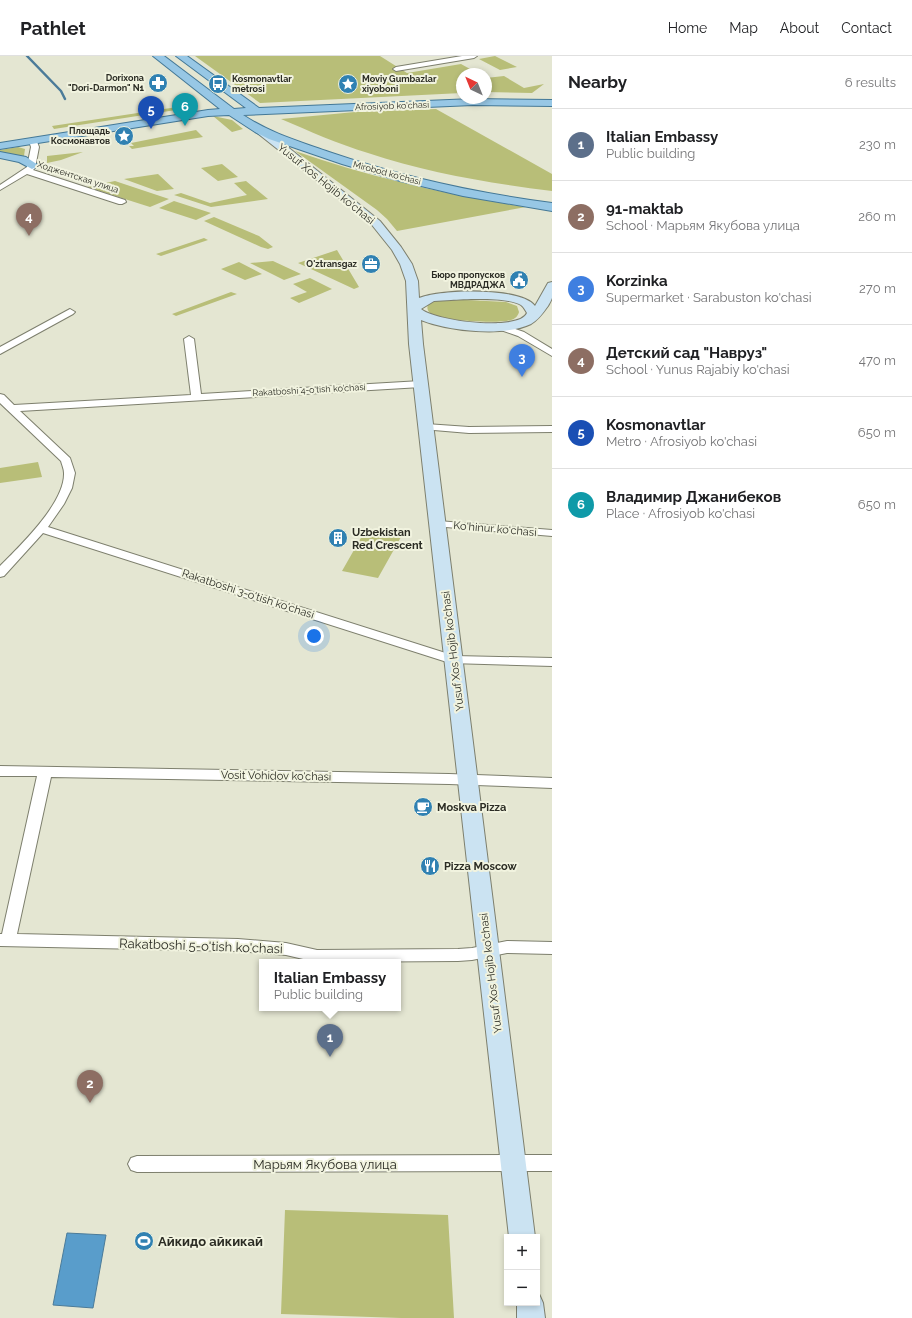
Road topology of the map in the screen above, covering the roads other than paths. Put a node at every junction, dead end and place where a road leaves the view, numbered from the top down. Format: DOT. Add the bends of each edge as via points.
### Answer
graph roads {
  1 [pos="158,56"];
  2 [pos="181,56"];
  3 [pos="474,56"];
  4 [pos="396,69"];
  5 [pos="236,97"];
  6 [pos="456,97"];
  7 [pos="492,97"];
  8 [pos="552,98"];
  9 [pos="552,103"];
  10 [pos="224,106"];
  11 [pos="252,108"];
  12 [pos="317,109"];
  13 [pos="206,110"];
  14 [pos="260,130"];
  15 [pos="292,132"];
  16 [pos="31,139"];
  17 [pos="0,141"];
  18 [pos="0,146"];
  19 [pos="0,156"];
  20 [pos="30,168"];
  21 [pos="0,188"];
  22 [pos="552,198"];
  23 [pos="122,202"];
  24 [pos="552,207"];
  25 [pos="550,290"];
  26 [pos="516,299"];
  27 [pos="414,309"];
  28 [pos="70,312"];
  29 [pos="531,318"];
  30 [pos="458,324"];
  31 [pos="498,326"];
  32 [pos="521,334"];
  33 [pos="424,336"];
  34 [pos="189,339"];
  35 [pos="0,351"];
  36 [pos="552,353"];
  37 [pos="421,384"];
  38 [pos="0,397"];
  39 [pos="196,397"];
  40 [pos="12,408"];
  41 [pos="426,427"];
  42 [pos="552,429"];
  43 [pos="438,524"];
  44 [pos="42,529"];
  45 [pos="552,533"];
  46 [pos="0,573"];
  47 [pos="454,660"];
  48 [pos="552,662"];
  49 [pos="0,771"];
  50 [pos="45,772"];
  51 [pos="468,780"];
  52 [pos="552,783"];
  53 [pos="4,940"];
  54 [pos="552,948"];
  55 [pos="488,951"];
  56 [pos="514,1163"];
  57 [pos="552,1163"];
  58 [pos="137,1164"];
  59 [pos="522,1234"];
  60 [pos="530,1306"];
  61 [pos="531,1318"];
  1 -- 10 [label="main road, Mirobod ko'chasi"];
  2 -- 5 [label="main road"];
  3 -- 4 [label="street"];
  5 -- 10 [label="main road"];
  5 -- 11 [label="main road"];
  6 -- 11 [label="main road, Afrosiyob ko'chasi"];
  7 -- 8 [label="main road"];
  9 -- 12 [label="main road, Afrosiyob ko'chasi" via="466,103"];
  10 -- 11 [label="main road, Afrosiyob ko'chasi"];
  10 -- 13 [label="main road, Afrosiyob ko'chasi"];
  10 -- 13 [label="main road" via="212,104"];
  10 -- 14 [label="main road, Mirobod ko'chasi"];
  11 -- 12 [label="main road, Afrosiyob ko'chasi"];
  11 -- 12 [label="main road" via="275,122 276,118 283,114"];
  13 -- 16 [label="main road, Afrosiyob ko'chasi"];
  14 -- 24 [label="main road, Mirobod ko'chasi" via="326,155 396,176 496,198"];
  14 -- 27 [label="main road, Yusuf Xos Hojib ko'chasi" via="360,209 381,230 406,264 412,281"];
  15 -- 22 [label="main road, Mirobod ko'chasi" via="409,170 468,184"];
  16 -- 17 [label="main road, Afrosiyob ko'chasi"];
  16 -- 18 [label="main road, Afrosiyob ko'chasi"];
  16 -- 20 [label="street" via="35,147"];
  19 -- 20 [label="main road" via="22,159"];
  20 -- 21 [label="street"];
  20 -- 23 [label="street, Ходжентская улица"];
  25 -- 26 [label="main road" via="534,299"];
  25 -- 29 [label="main road" via="541,309"];
  26 -- 27 [label="main road" via="442,297 426,300"];
  26 -- 29 [label="main road" via="527,304 533,313"];
  27 -- 30 [label="main road" via="419,316 427,319"];
  27 -- 33 [label="main road, Yusuf Xos Hojib ko'chasi"];
  28 -- 35 [label="street"];
  29 -- 31 [label="main road" via="514,325"];
  29 -- 32 [label="street"];
  30 -- 31 [label="main road"];
  30 -- 33 [label="main road" via="440,327"];
  31 -- 32 [label="street"];
  32 -- 36 [label="street"];
  33 -- 37 [label="main road, Yusuf Xos Hojib ko'chasi"];
  34 -- 39 [label="street"];
  37 -- 39 [label="street, Rakatboshi 4-o'tish ko'chasi"];
  37 -- 41 [label="main road, Yusuf Xos Hojib ko'chasi"];
  38 -- 40 [label="street"];
  39 -- 40 [label="street, Rakatboshi 4-o'tish ko'chasi"];
  40 -- 44 [label="street" via="69,465 70,479 67,488"];
  41 -- 42 [label="street" via="469,430"];
  41 -- 43 [label="main road, Yusuf Xos Hojib ko'chasi"];
  43 -- 45 [label="street, Ko‘hinur ko‘chasi"];
  43 -- 47 [label="main road, Yusuf Xos Hojib ko'chasi"];
  44 -- 46 [label="street"];
  44 -- 47 [label="street, Rakatboshi 3-o'tish ko'chasi"];
  47 -- 48 [label="street, Rakatboshi 3-o'tish ko'chasi"];
  47 -- 51 [label="main road, Yusuf Xos Hojib ko'chasi"];
  49 -- 50 [label="street, Vosit Vohidov ko'chasi"];
  50 -- 51 [label="street, Vosit Vohidov ko'chasi"];
  50 -- 53 [label="street, Rakatboshi 5-o'tish ko'chasi"];
  51 -- 52 [label="street, Vosit Vohidov ko'chasi"];
  51 -- 55 [label="main road, Yusuf Xos Hojib ko'chasi"];
  53 -- 55 [label="street, Rakatboshi 5-o'tish ko'chasi" via="238,945 286,949 317,956 458,955"];
  54 -- 55 [label="street, Rakatboshi 5-o'tish ko'chasi" via="507,947"];
  55 -- 56 [label="main road, Yusuf Xos Hojib ko'chasi"];
  56 -- 57 [label="street, Марьям Якубова улица"];
  56 -- 58 [label="street, Марьям Якубова улица"];
  56 -- 59 [label="main road, Yusuf Xos Hojib ko'chasi"];
  60 -- 61 [label="main road"];
}
